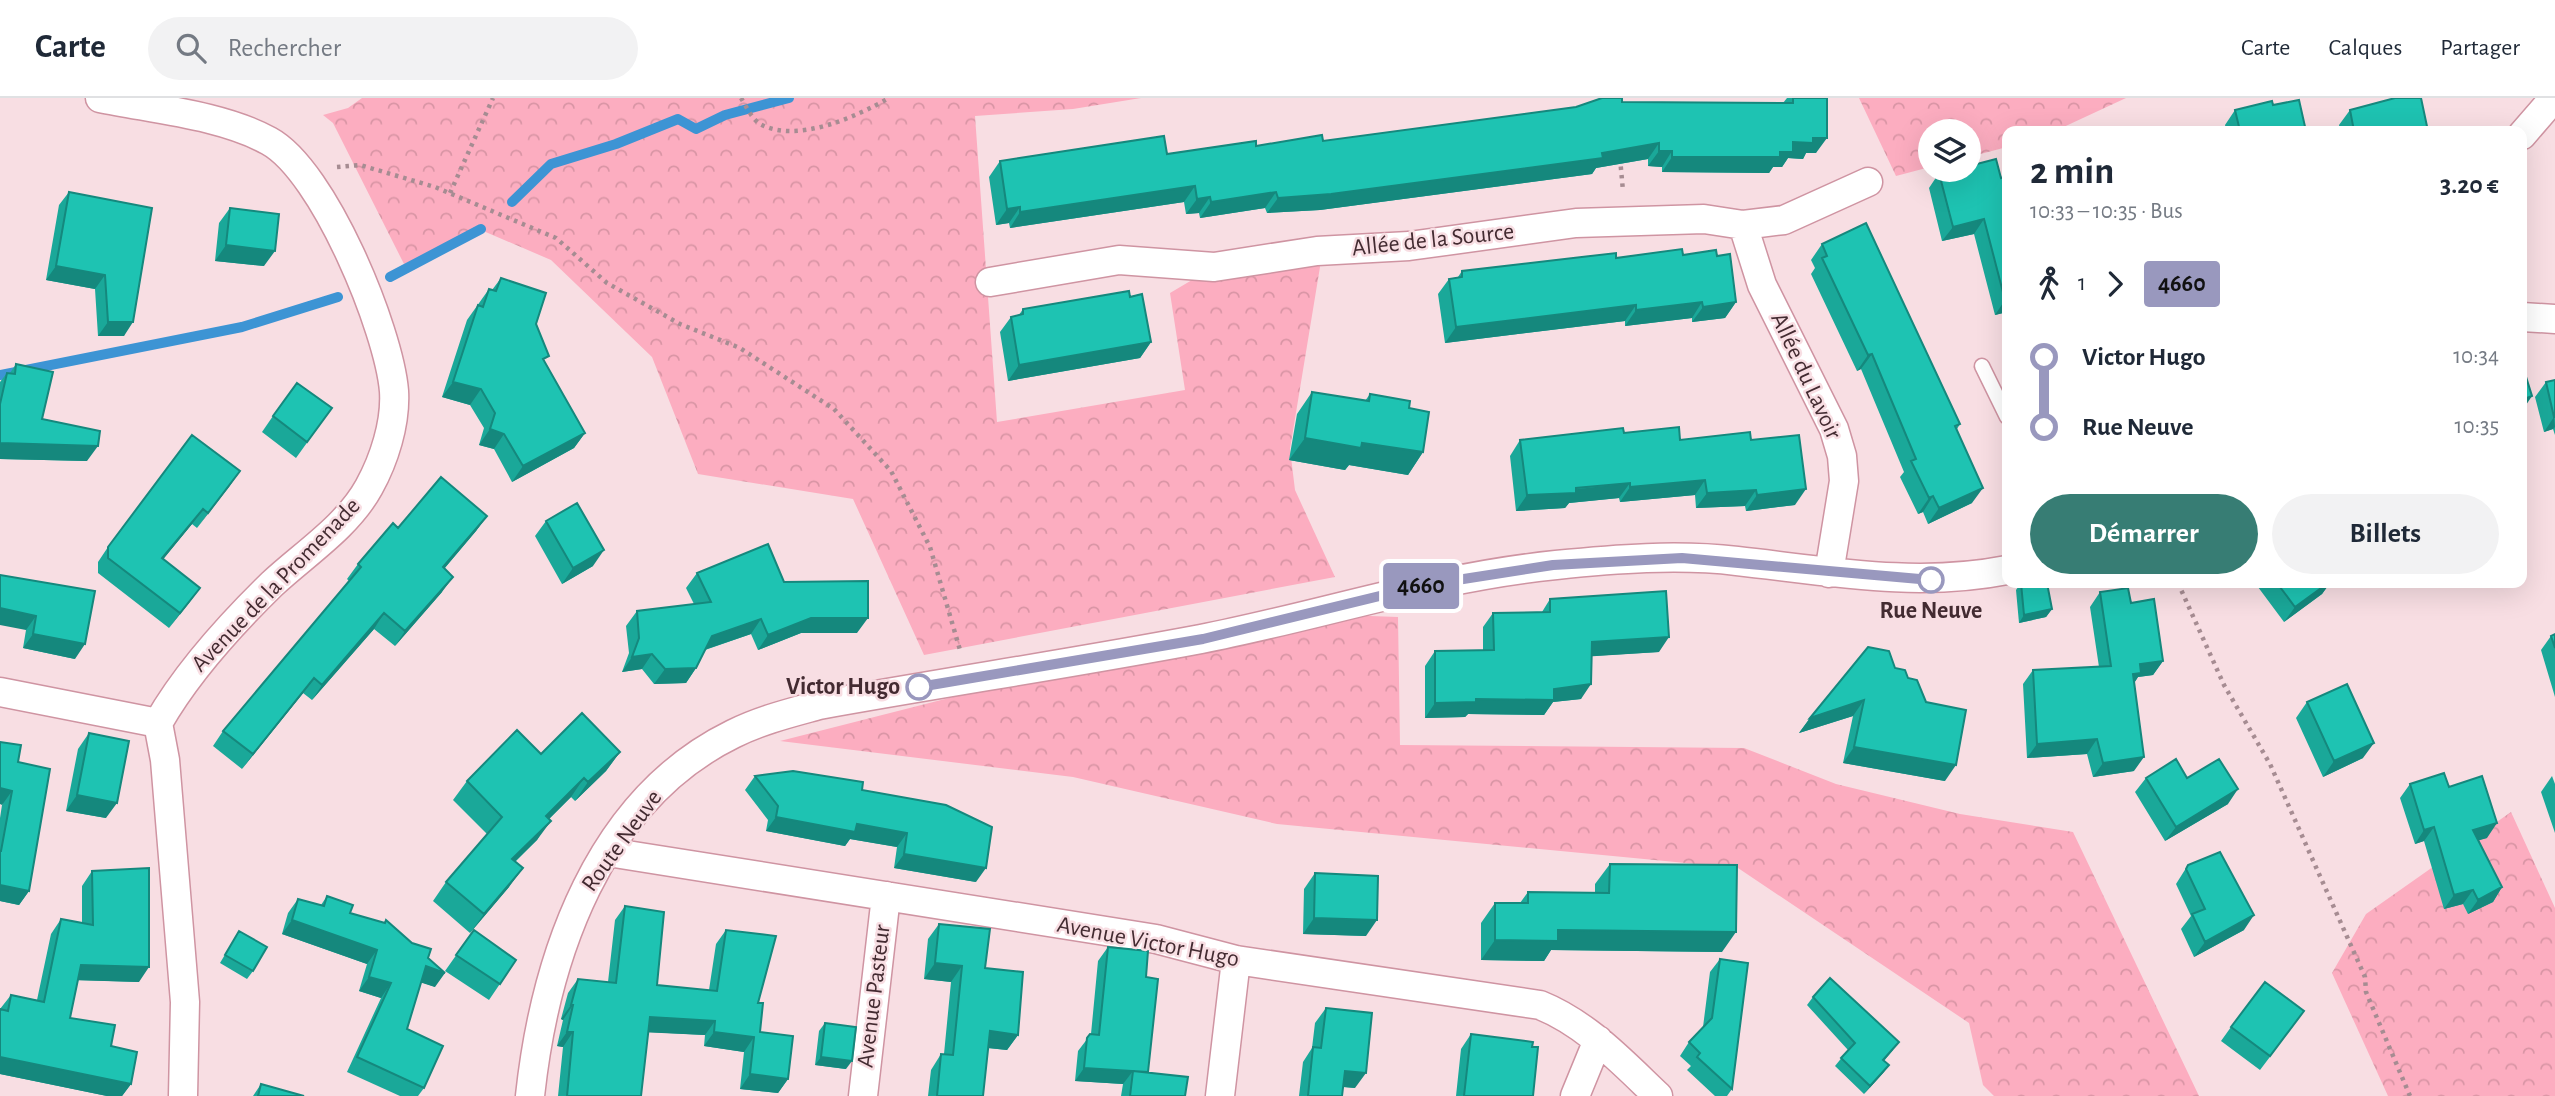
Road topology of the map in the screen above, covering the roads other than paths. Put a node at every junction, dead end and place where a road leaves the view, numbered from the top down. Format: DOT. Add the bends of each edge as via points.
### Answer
graph roads {
  1 [pos="100,98"];
  2 [pos="2554,98"];
  3 [pos="2527,129"];
  4 [pos="1868,182"];
  5 [pos="1743,225"];
  6 [pos="990,282"];
  7 [pos="2527,317"];
  8 [pos="2555,319"];
  9 [pos="1982,366"];
  10 [pos="2002,407"];
  11 [pos="2002,571"];
  12 [pos="1829,573"];
  13 [pos="0,692"];
  14 [pos="158,723"];
  15 [pos="608,852"];
  16 [pos="886,895"];
  17 [pos="1236,960"];
  18 [pos="1598,1040"];
  19 [pos="183,1096"];
  20 [pos="530,1096"];
  21 [pos="863,1096"];
  22 [pos="1220,1096"];
  23 [pos="1575,1096"];
  24 [pos="1658,1096"];
  1 -- 14 [label="street, Avenue de la Promenade" via="236,127 270,141 302,171 363,285 383,336 394,393 387,446 368,489 335,528 272,584 220,640 176,691"];
  2 -- 3 [label="street"];
  4 -- 5 [label="street, Allée de la Source" via="1784,220"];
  5 -- 6 [label="street, Allée de la Source" via="1704,219 1626,219 1409,246 1317,251 1214,267 1119,260"];
  5 -- 12 [label="street, Allée du Lavoir" via="1762,285 1834,429 1842,456 1844,481"];
  7 -- 8 [label="street"];
  9 -- 10 [label="lane"];
  11 -- 12 [label="street, Route Neuve" via="1910,580"];
  12 -- 15 [label="street, Route Neuve" via="1682,558 1553,565 1425,585 1203,639 819,705 731,734 695,757 661,785"];
  13 -- 14 [label="street"];
  14 -- 19 [label="street" via="165,760 184,1002"];
  15 -- 16 [label="street, Avenue Victor Hugo"];
  15 -- 20 [label="street, Route Neuve" via="571,918 555,960"];
  16 -- 17 [label="street, Avenue Victor Hugo" via="1156,939"];
  16 -- 21 [label="street, Avenue Pasteur"];
  17 -- 18 [label="street, Avenue Victor Hugo" via="1540,1005 1565,1015"];
  17 -- 22 [label="street"];
  18 -- 23 [label="street"];
  18 -- 24 [label="street, Avenue Victor Hugo"];
}
